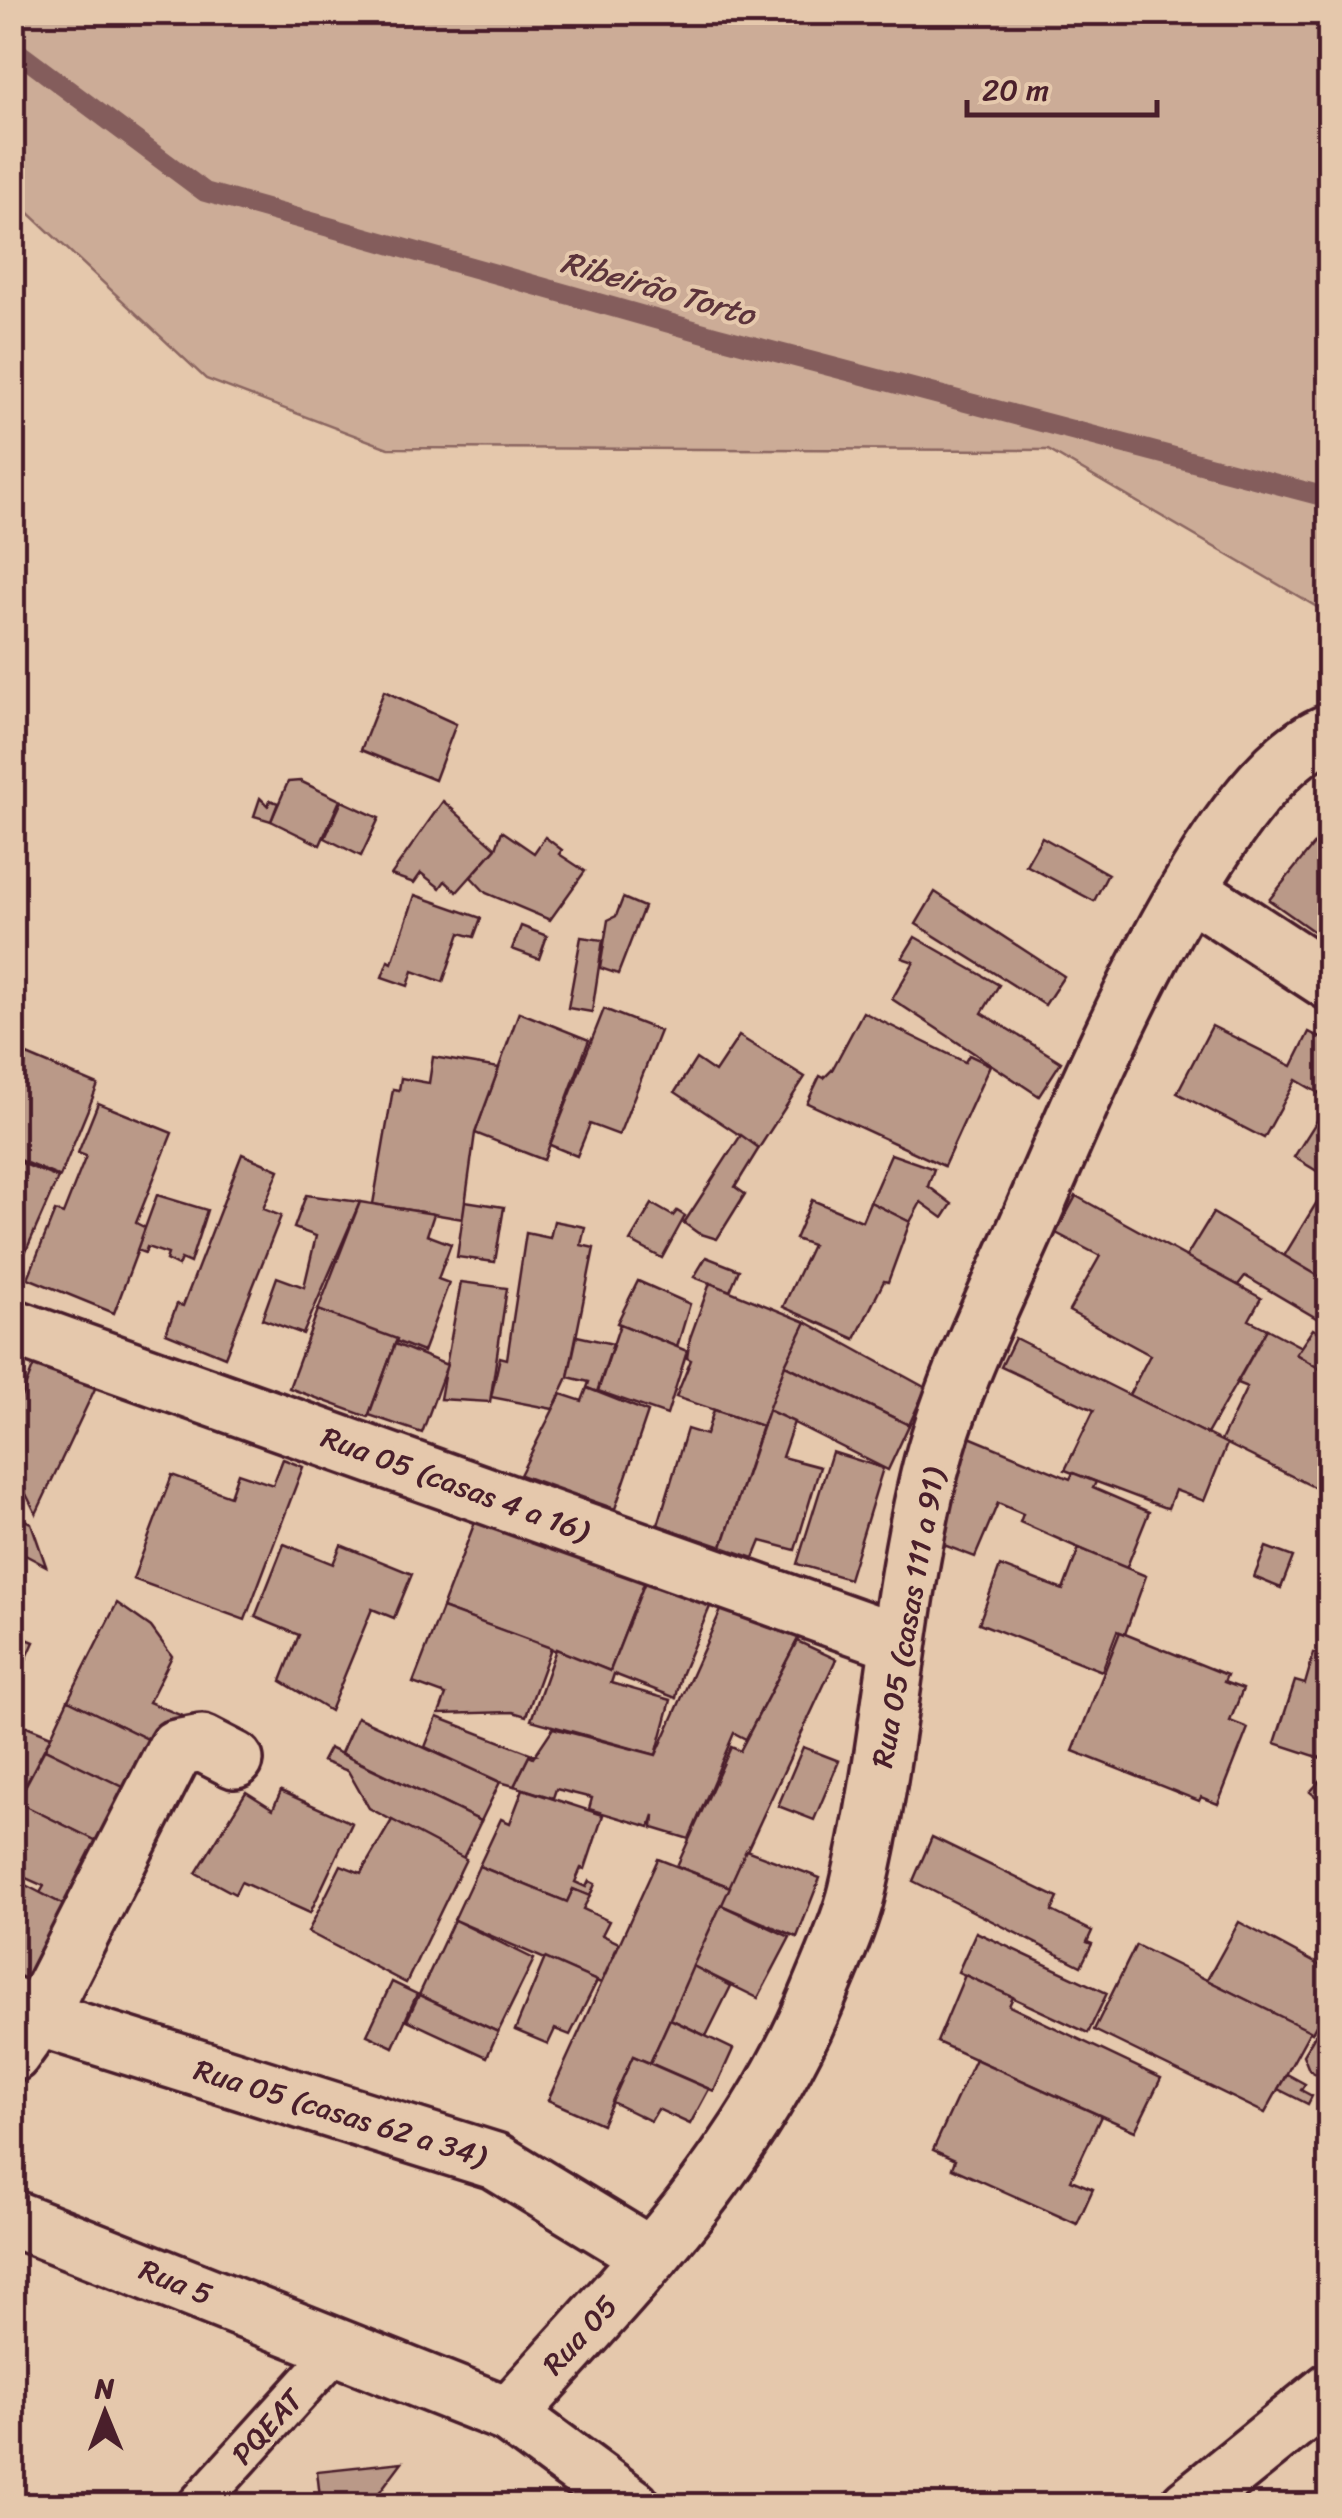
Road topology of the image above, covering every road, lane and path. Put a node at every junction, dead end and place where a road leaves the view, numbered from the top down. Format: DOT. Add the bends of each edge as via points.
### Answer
graph roads {
  1 [pos="1330,732"];
  2 [pos="1189,890"];
  3 [pos="1330,982"];
  4 [pos="12,1327"];
  5 [pos="898,1642"];
  6 [pos="235,1760"];
  7 [pos="21,2026"];
  8 [pos="12,2218"];
  9 [pos="650,2256"];
  10 [pos="339,2348"];
  11 [pos="1330,2391"];
  12 [pos="509,2414"];
  13 [pos="196,2506"];
  14 [pos="632,2506"];
  15 [pos="1188,2506"];
  1 -- 2 [label="street, Rua 05 (casas 111 a 91)" via="1307,740 1250,798"];
  2 -- 3 [label="street"];
  2 -- 5 [label="street, Rua 05 (casas 111 a 91)" via="1113,1028 958,1384 930,1472"];
  4 -- 5 [label="street, Rua 05 (casas 4 a 16)"];
  5 -- 9 [label="street, Rua 05 (casas 111 a 91)" via="856,1897 818,1996 776,2088 713,2183"];
  6 -- 7 [label="street" via="202,1743 176,1748"];
  7 -- 9 [label="street, Rua 05 (casas 62 a 34)" via="495,2161"];
  8 -- 10 [label="street, Rua 5"];
  9 -- 12 [label="street, Rua 05"];
  10 -- 12 [label="street, Rua 5"];
  10 -- 13 [label="lane, PQEAT"];
  11 -- 15 [label="street"];
  12 -- 14 [label="street, Rua 5"];
}
